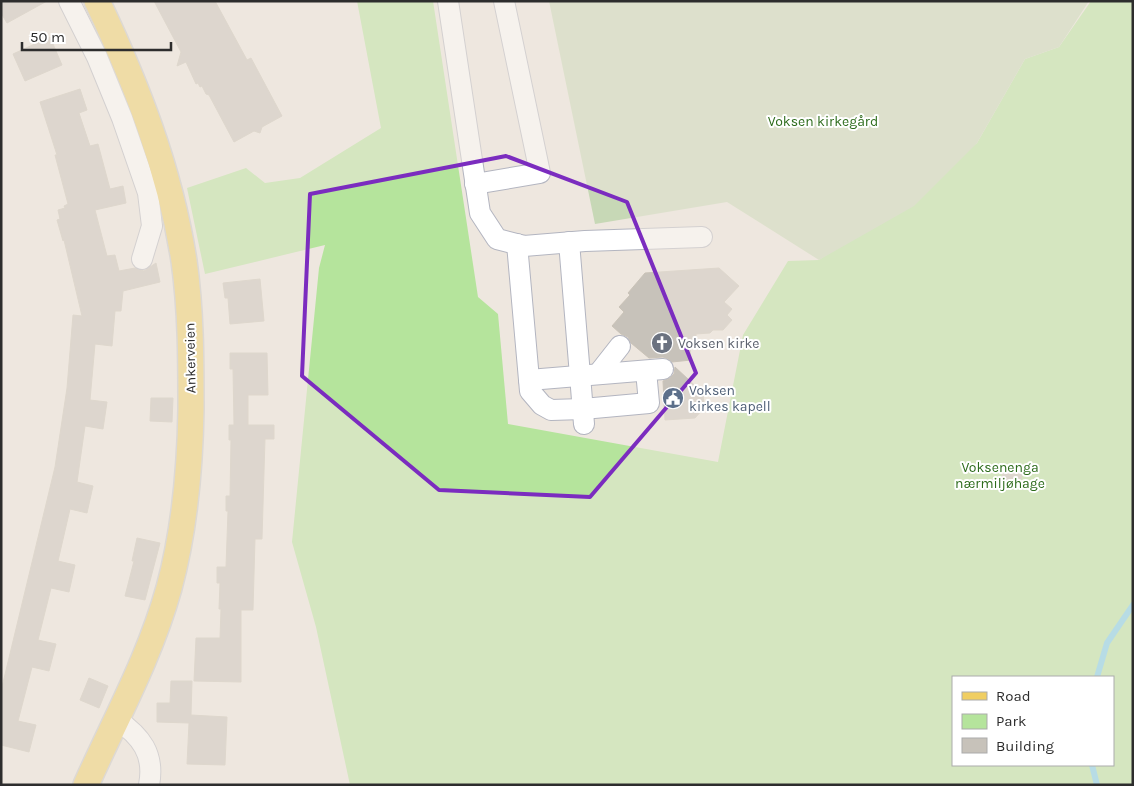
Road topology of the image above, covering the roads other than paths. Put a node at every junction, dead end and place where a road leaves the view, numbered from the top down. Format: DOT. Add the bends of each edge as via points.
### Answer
graph roads {
  1 [pos="69,1"];
  2 [pos="97,1"];
  3 [pos="448,1"];
  4 [pos="504,1"];
  5 [pos="475,184"];
  6 [pos="702,237"];
  7 [pos="569,242"];
  8 [pos="517,244"];
  9 [pos="142,259"];
  10 [pos="620,346"];
  11 [pos="589,375"];
  12 [pos="529,380"];
  13 [pos="584,416"];
  14 [pos="116,719"];
  15 [pos="86,785"];
  16 [pos="149,785"];
  1 -- 9 [label="street" via="97,57 148,193 152,226"];
  2 -- 14 [label="main road, Ankerveien" via="138,91 167,184 184,263 190,341 188,485 180,543 152,639"];
  3 -- 5 [label="street"];
  4 -- 5 [label="street" via="540,172"];
  5 -- 8 [label="street" via="480,213 497,239"];
  6 -- 7 [label="street"];
  7 -- 8 [label="street"];
  7 -- 11 [label="street"];
  8 -- 12 [label="street"];
  10 -- 11 [label="street"];
  11 -- 12 [label="street"];
  11 -- 13 [label="street"];
  11 -- 13 [label="street" via="654,370 649,403"];
  12 -- 13 [label="street" via="530,391 542,405 551,410"];
  14 -- 15 [label="main road, Ankerveien"];
  14 -- 16 [label="street" via="138,736 150,758 152,772"];
}
